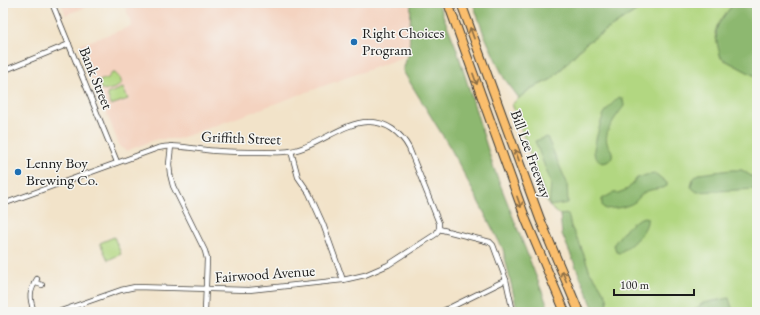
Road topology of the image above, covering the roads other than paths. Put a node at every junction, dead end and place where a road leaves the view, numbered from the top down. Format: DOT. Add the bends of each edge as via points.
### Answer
graph roads {
  1 [pos="52,3"];
  2 [pos="448,3"];
  3 [pos="461,3"];
  4 [pos="69,44"];
  5 [pos="3,71"];
  6 [pos="171,146"];
  7 [pos="291,151"];
  8 [pos="118,162"];
  9 [pos="3,204"];
  10 [pos="439,229"];
  11 [pos="37,279"];
  12 [pos="343,280"];
  13 [pos="506,280"];
  14 [pos="34,284"];
  15 [pos="42,285"];
  16 [pos="206,289"];
  17 [pos="34,312"];
  18 [pos="58,312"];
  19 [pos="205,312"];
  20 [pos="441,312"];
  21 [pos="513,312"];
  22 [pos="565,312"];
  23 [pos="579,312"];
  1 -- 4 [label="street, Bank Street"];
  2 -- 22 [label="highway, Bill Lee Freeway, one-way" via="531,233"];
  23 -- 3 [label="highway, Bill Lee Freeway, one-way" via="540,219"];
  4 -- 5 [label="street"];
  4 -- 8 [label="street, Bank Street"];
  6 -- 7 [label="street, Griffith Street" via="230,152"];
  6 -- 8 [label="street, Griffith Street"];
  6 -- 16 [label="street" via="169,169 173,186 205,251 208,263"];
  7 -- 10 [label="street, Griffith Street" via="360,122 376,122 388,126 399,134 409,148 439,223"];
  7 -- 12 [label="street" via="298,177 312,199 323,224"];
  8 -- 9 [label="street, Griffith Street"];
  10 -- 12 [label="street, Fairwood Avenue" via="436,234 388,266"];
  10 -- 13 [label="street" via="490,242"];
  11 -- 14 [label="street"];
  12 -- 16 [label="street, Fairwood Avenue" via="249,290"];
  13 -- 20 [label="street"];
  13 -- 21 [label="street"];
  14 -- 15 [label="street"];
  14 -- 17 [label="street" via="30,296"];
  16 -- 18 [label="street, Fairwood Avenue" via="135,287 115,291"];
  16 -- 19 [label="street"];
}
